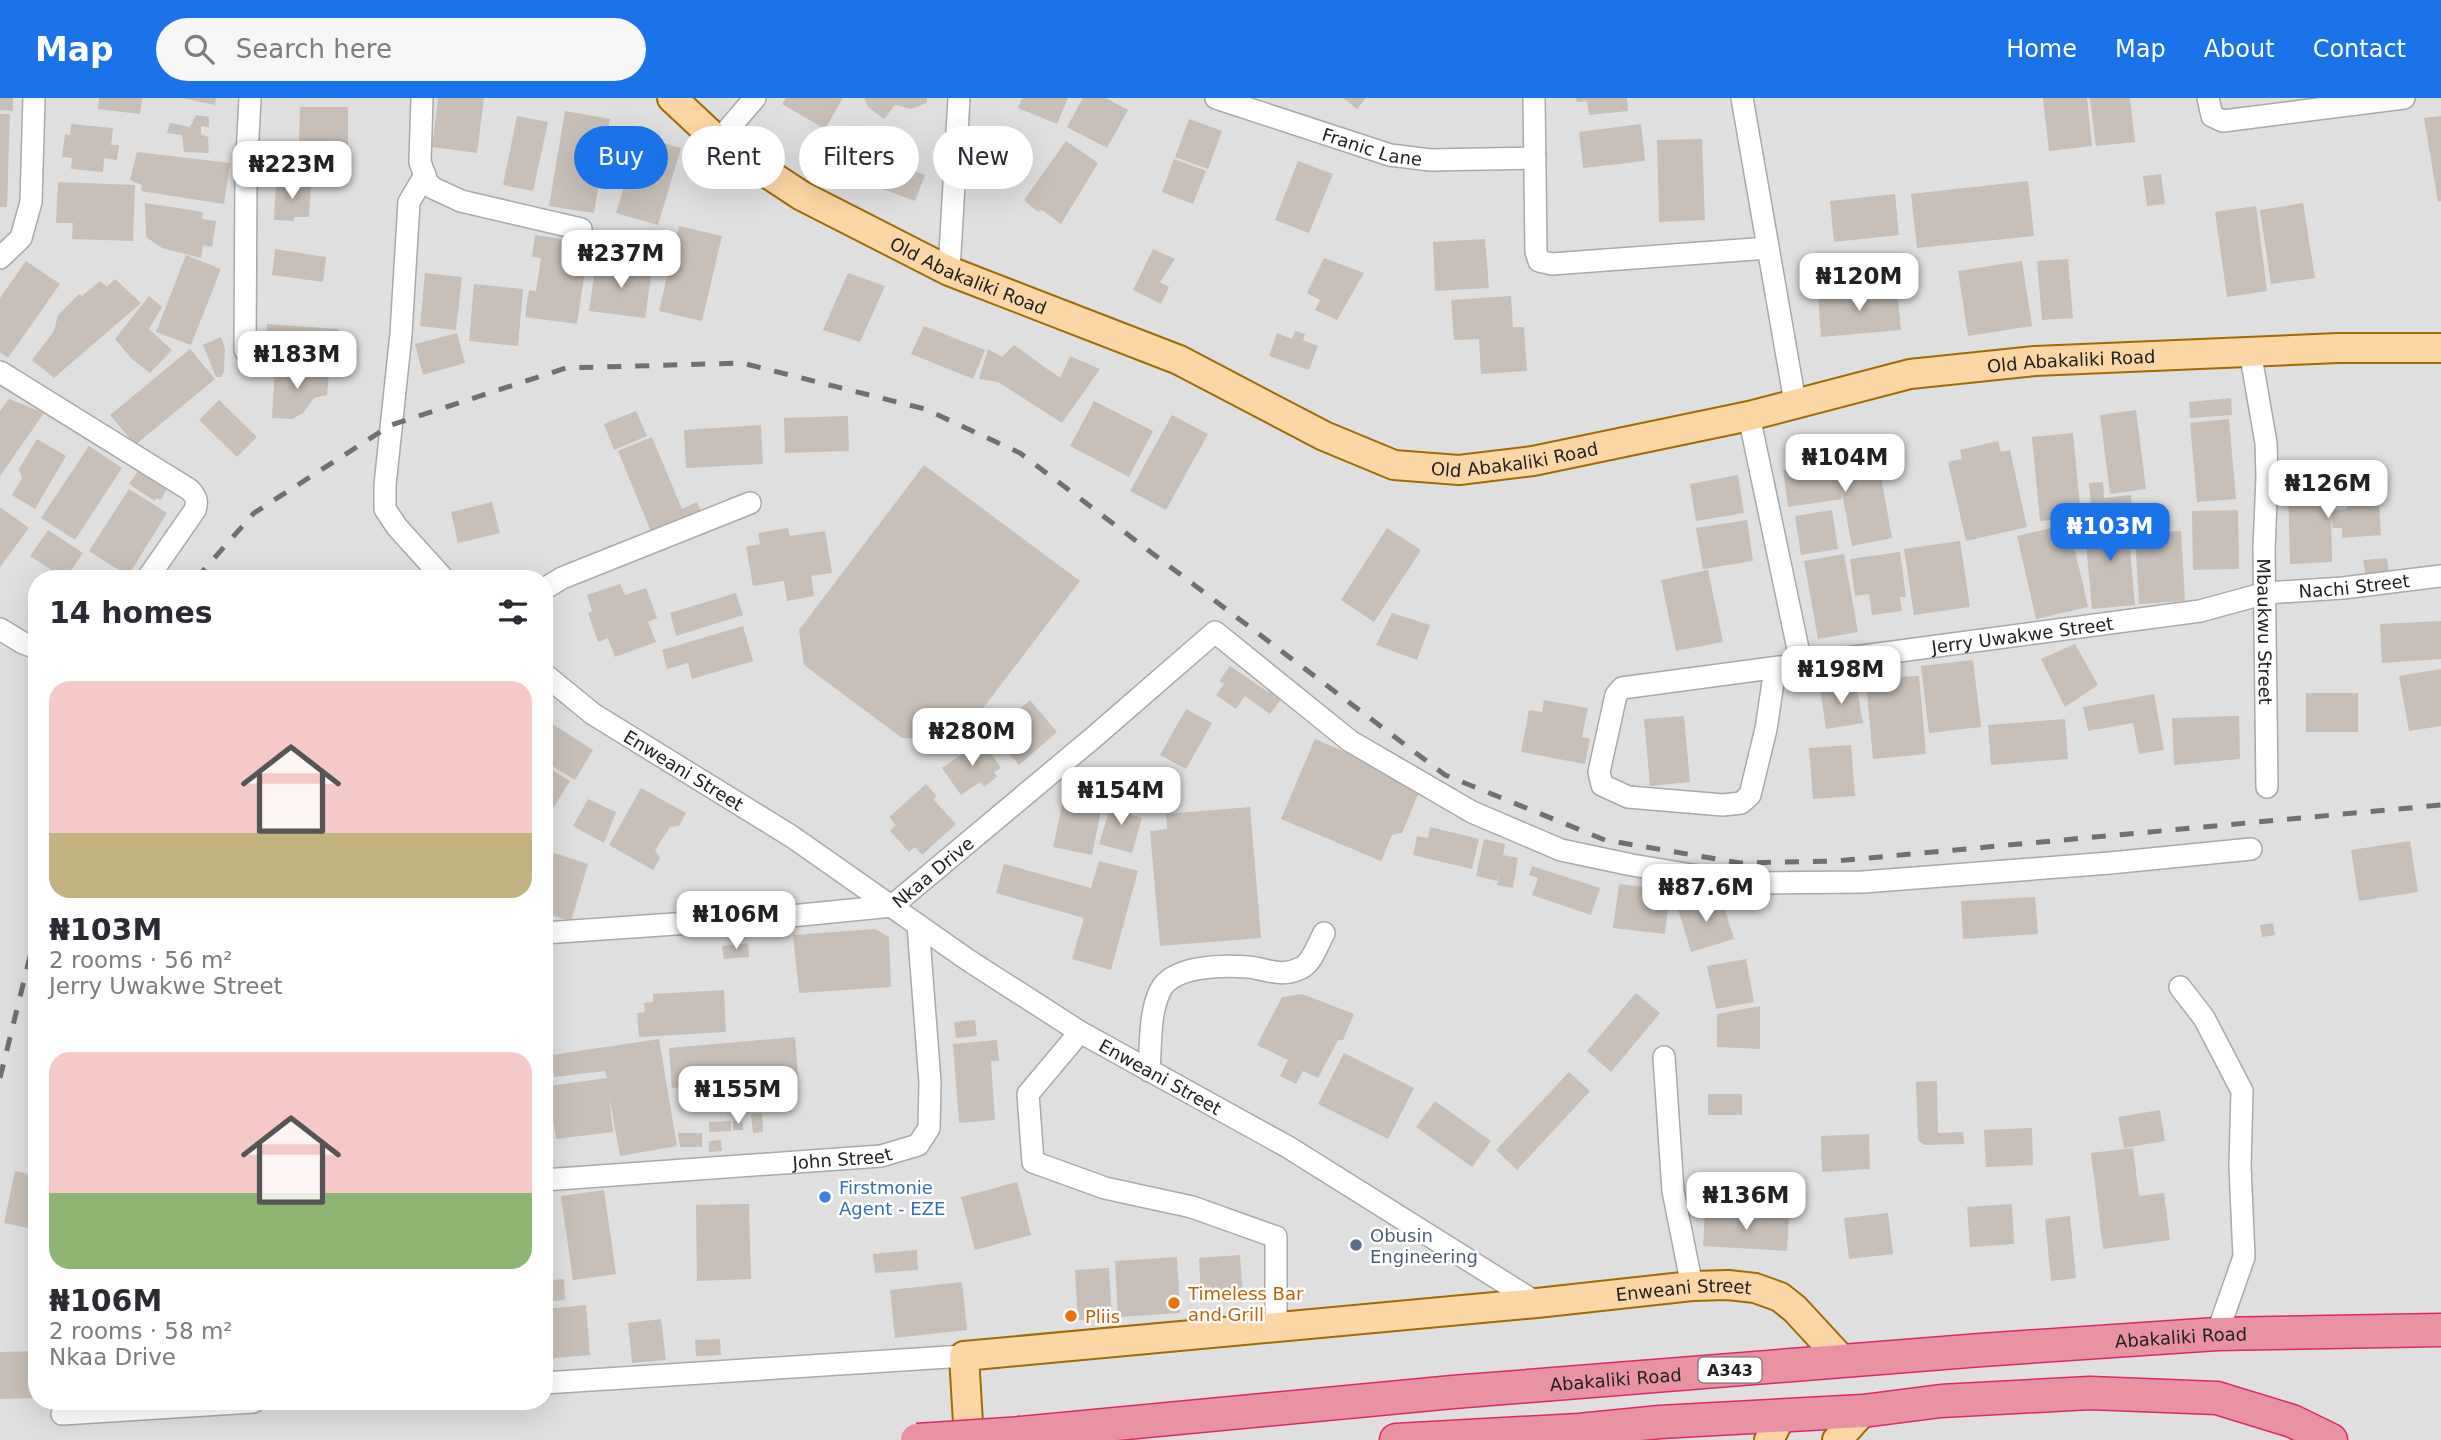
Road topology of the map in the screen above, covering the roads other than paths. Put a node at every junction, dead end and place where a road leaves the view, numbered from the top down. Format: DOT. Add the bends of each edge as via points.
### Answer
graph roads {
  1 [pos="34,98"];
  2 [pos="250,98"];
  3 [pos="422,98"];
  4 [pos="672,98"];
  5 [pos="755,98"];
  6 [pos="959,98"];
  7 [pos="1216,98"];
  8 [pos="1534,98"];
  9 [pos="1742,98"];
  10 [pos="2208,98"];
  11 [pos="2404,98"];
  12 [pos="702,126"];
  13 [pos="731,126"];
  14 [pos="1535,158"];
  15 [pos="425,175"];
  16 [pos="785,185"];
  17 [pos="581,229"];
  18 [pos="1768,248"];
  19 [pos="0,258"];
  20 [pos="949,271"];
  21 [pos="2441,348"];
  22 [pos="245,350"];
  23 [pos="2250,351"];
  24 [pos="0,372"];
  25 [pos="1795,402"];
  26 [pos="1749,416"];
  27 [pos="750,503"];
  28 [pos="153,570"];
  29 [pos="436,570"];
  30 [pos="2441,576"];
  31 [pos="553,584"];
  32 [pos="2266,593"];
  33 [pos="0,629"];
  34 [pos="28,645"];
  35 [pos="1801,663"];
  36 [pos="1775,669"];
  37 [pos="553,681"];
  38 [pos="2267,787"];
  39 [pos="2251,849"];
  40 [pos="892,906"];
  41 [pos="918,925"];
  42 [pos="553,932"];
  43 [pos="1324,933"];
  44 [pos="2180,987"];
  45 [pos="1080,1032"];
  46 [pos="1664,1057"];
  47 [pos="1149,1070"];
  48 [pos="553,1179"];
  49 [pos="1692,1286"];
  50 [pos="1537,1303"];
  51 [pos="1276,1328"];
  52 [pos="2441,1330"];
  53 [pos="1816,1332"];
  54 [pos="2217,1334"];
  55 [pos="964,1356"];
  56 [pos="1843,1361"];
  57 [pos="1801,1364"];
  58 [pos="553,1382"];
  59 [pos="126,1410"];
  60 [pos="1863,1412"];
  61 [pos="62,1414"];
  62 [pos="1771,1428"];
  63 [pos="917,1440"];
  64 [pos="969,1440"];
  65 [pos="1396,1440"];
  66 [pos="1837,1440"];
  67 [pos="2331,1440"];
  1 -- 19 [label="street" via="31,202 21,237"];
  2 -- 22 [label="street"];
  3 -- 15 [label="street" via="420,162"];
  4 -- 12 [label="main road, Old Abakaliki Road"];
  5 -- 13 [label="street"];
  6 -- 20 [label="street"];
  7 -- 14 [label="street, Franic Lane" via="1390,155 1430,160"];
  8 -- 14 [label="street"];
  9 -- 18 [label="street"];
  10 -- 11 [label="street" via="2212,116 2223,121"];
  14 -- 18 [label="street" via="1538,261 1552,264"];
  15 -- 17 [label="street" via="433,188 461,201"];
  15 -- 29 [label="street" via="409,202 385,485 386,509"];
  16 -- 20 [label="main road, Old Abakaliki Road"];
  18 -- 25 [label="street"];
  20 -- 26 [label="main road, Old Abakaliki Road" via="1179,360 1324,436 1394,464 1460,470 1532,461"];
  21 -- 23 [label="main road, Old Abakaliki Road"];
  23 -- 25 [label="main road, Old Abakaliki Road" via="2035,361 1910,374"];
  23 -- 32 [label="street, Mbaukwu Street" via="2266,443"];
  24 -- 28 [label="street" via="195,496 195,510"];
  25 -- 26 [label="main road, Old Abakaliki Road"];
  26 -- 35 [label="street"];
  27 -- 31 [label="street"];
  30 -- 32 [label="street, Nachi Street"];
  32 -- 35 [label="street, Jerry Uwakwe Street" via="2200,611"];
  32 -- 38 [label="street, Mbaukwu Street"];
  33 -- 34 [label="street"];
  35 -- 36 [label="street, Jerry Uwakwe Street"];
  36 -- 36 [label="street, Jerry Uwakwe Street" via="1750,795 1741,803 1629,797 1602,785 1601,760 1616,695 1622,688"];
  37 -- 40 [label="street, Enweani Street" via="593,714 791,836"];
  39 -- 40 [label="street, Nkaa Drive" via="1863,882 1740,883 1632,865 1561,850 1472,812 1350,741 1214,632"];
  40 -- 41 [label="street, Enweani Street"];
  40 -- 42 [label="street, Nkaa Drive"];
  41 -- 45 [label="street, Enweani Street"];
  41 -- 48 [label="street, John Street" via="930,1082 929,1128 918,1145 881,1156"];
  43 -- 47 [label="street" via="1303,968 1285,973 1252,967 1190,970 1173,977 1161,989 1154,1011"];
  44 -- 54 [label="street" via="2204,1018 2242,1091 2244,1257"];
  45 -- 47 [label="street, Enweani Street"];
  45 -- 51 [label="street" via="1028,1094 1033,1163 1105,1188 1192,1207 1276,1237"];
  46 -- 49 [label="street" via="1673,1191"];
  47 -- 50 [label="street, Enweani Street" via="1289,1147"];
  49 -- 50 [label="main road, Enweani Street"];
  49 -- 53 [label="main road, Enweani Street" via="1769,1292 1795,1309"];
  50 -- 51 [label="main road"];
  51 -- 55 [label="main road"];
  52 -- 54 [label="highway, Abakaliki Road / A343"];
  53 -- 56 [label="main road, Enweani Street"];
  53 -- 57 [label="main road"];
  54 -- 56 [label="highway, Abakaliki Road / A343"];
  55 -- 58 [label="street"];
  55 -- 64 [label="main road"];
  56 -- 57 [label="highway, Abakaliki Road / A343"];
  57 -- 63 [label="highway, Abakaliki Road / A343, bridge"];
  59 -- 61 [label="street"];
  60 -- 62 [label="highway"];
  60 -- 66 [label="main road"];
  60 -- 67 [label="highway" via="1941,1401 2090,1393 2217,1398 2292,1421"];
  62 -- 65 [label="highway" via="1660,1422"];
}
